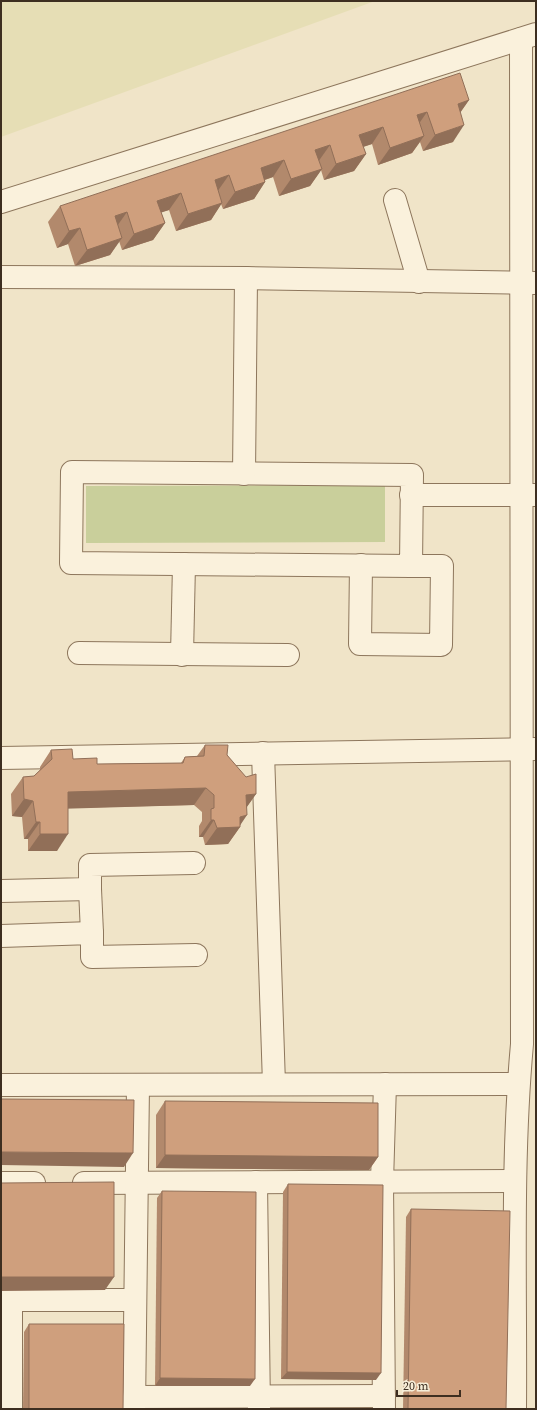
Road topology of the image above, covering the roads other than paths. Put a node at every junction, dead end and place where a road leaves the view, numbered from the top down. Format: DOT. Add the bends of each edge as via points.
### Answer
graph roads {
  1 [pos="528,37"];
  2 [pos="528,137"];
  3 [pos="395,200"];
  4 [pos="1,202"];
  5 [pos="1,276"];
  6 [pos="246,278"];
  7 [pos="419,282"];
  8 [pos="528,283"];
  9 [pos="244,474"];
  10 [pos="411,495"];
  11 [pos="529,495"];
  12 [pos="184,564"];
  13 [pos="361,565"];
  14 [pos="411,566"];
  15 [pos="79,653"];
  16 [pos="288,654"];
  17 [pos="182,655"];
  18 [pos="529,749"];
  19 [pos="263,753"];
  20 [pos="1,758"];
  21 [pos="194,863"];
  22 [pos="90,888"];
  23 [pos="1,891"];
  24 [pos="92,933"];
  25 [pos="1,936"];
  26 [pos="196,955"];
  27 [pos="529,1044"];
  28 [pos="274,1084"];
  29 [pos="384,1084"];
  30 [pos="518,1084"];
  31 [pos="1,1085"];
  32 [pos="138,1085"];
  33 [pos="515,1181"];
  34 [pos="256,1182"];
  35 [pos="382,1182"];
  36 [pos="1,1183"];
  37 [pos="136,1183"];
  38 [pos="6,1300"];
  39 [pos="135,1300"];
  40 [pos="384,1402"];
  41 [pos="134,1403"];
  42 [pos="259,1403"];
  43 [pos="11,1409"];
  44 [pos="515,1409"];
  1 -- 2 [label="street"];
  1 -- 4 [label="street"];
  2 -- 8 [label="street"];
  3 -- 7 [label="street"];
  5 -- 6 [label="street"];
  6 -- 7 [label="street"];
  6 -- 9 [label="street"];
  7 -- 8 [label="street"];
  8 -- 11 [label="street"];
  9 -- 10 [label="street" via="412,475"];
  9 -- 12 [label="street" via="72,472 71,563"];
  10 -- 11 [label="street"];
  10 -- 14 [label="street"];
  11 -- 18 [label="street"];
  12 -- 13 [label="street"];
  12 -- 17 [label="street"];
  13 -- 14 [label="street"];
  13 -- 14 [label="street" via="360,644 441,645 442,566"];
  15 -- 17 [label="street"];
  16 -- 17 [label="street"];
  18 -- 19 [label="street"];
  18 -- 27 [label="street"];
  19 -- 20 [label="street"];
  19 -- 28 [label="street"];
  21 -- 22 [label="street" via="90,866"];
  22 -- 23 [label="street"];
  22 -- 24 [label="street"];
  24 -- 25 [label="street"];
  24 -- 26 [label="street" via="92,957"];
  27 -- 30 [label="street"];
  28 -- 29 [label="street"];
  28 -- 32 [label="street"];
  29 -- 30 [label="street"];
  29 -- 35 [label="street"];
  30 -- 33 [label="street"];
  31 -- 32 [label="street"];
  32 -- 37 [label="street"];
  33 -- 35 [label="street"];
  33 -- 44 [label="street"];
  34 -- 35 [label="street"];
  34 -- 37 [label="street"];
  34 -- 42 [label="street"];
  35 -- 40 [label="street"];
  36 -- 37 [label="street"];
  37 -- 39 [label="street"];
  38 -- 39 [label="street"];
  38 -- 43 [label="street"];
  39 -- 41 [label="street"];
  40 -- 42 [label="street"];
  41 -- 42 [label="street"];
}
